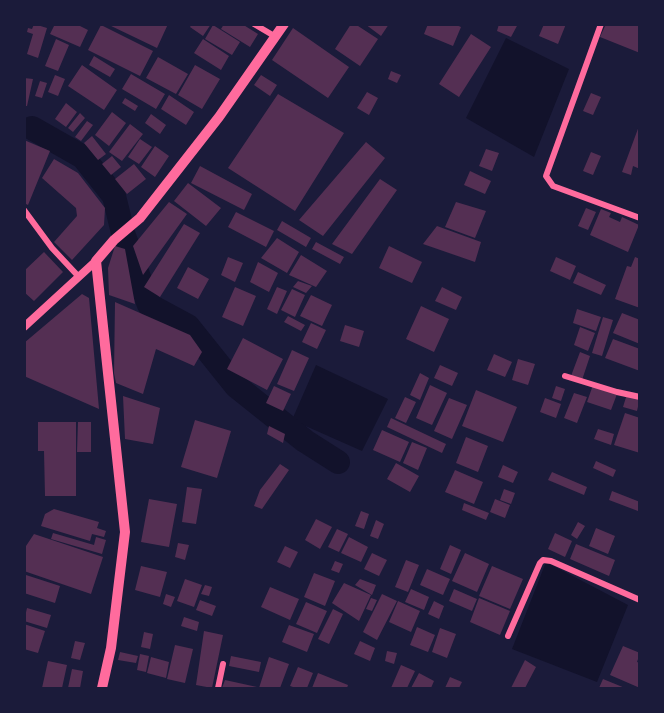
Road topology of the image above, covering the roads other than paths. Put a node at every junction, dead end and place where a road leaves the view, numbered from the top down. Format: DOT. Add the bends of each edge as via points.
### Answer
graph roads {
  1 [pos="254,24"];
  2 [pos="284,24"];
  3 [pos="601,24"];
  4 [pos="276,37"];
  5 [pos="24,211"];
  6 [pos="639,218"];
  7 [pos="96,261"];
  8 [pos="79,277"];
  9 [pos="24,327"];
  10 [pos="565,376"];
  11 [pos="639,397"];
  12 [pos="639,600"];
  13 [pos="508,636"];
  14 [pos="223,664"];
  15 [pos="102,688"];
  16 [pos="218,688"];
  1 -- 4 [label="street"];
  2 -- 4 [label="main road"];
  3 -- 6 [label="street" via="546,176 553,186"];
  4 -- 7 [label="main road" via="140,218"];
  5 -- 8 [label="street"];
  7 -- 8 [label="street"];
  7 -- 15 [label="main road" via="125,532"];
  8 -- 9 [label="street"];
  10 -- 11 [label="street"];
  12 -- 13 [label="street" via="543,560"];
  14 -- 16 [label="street"];
}
